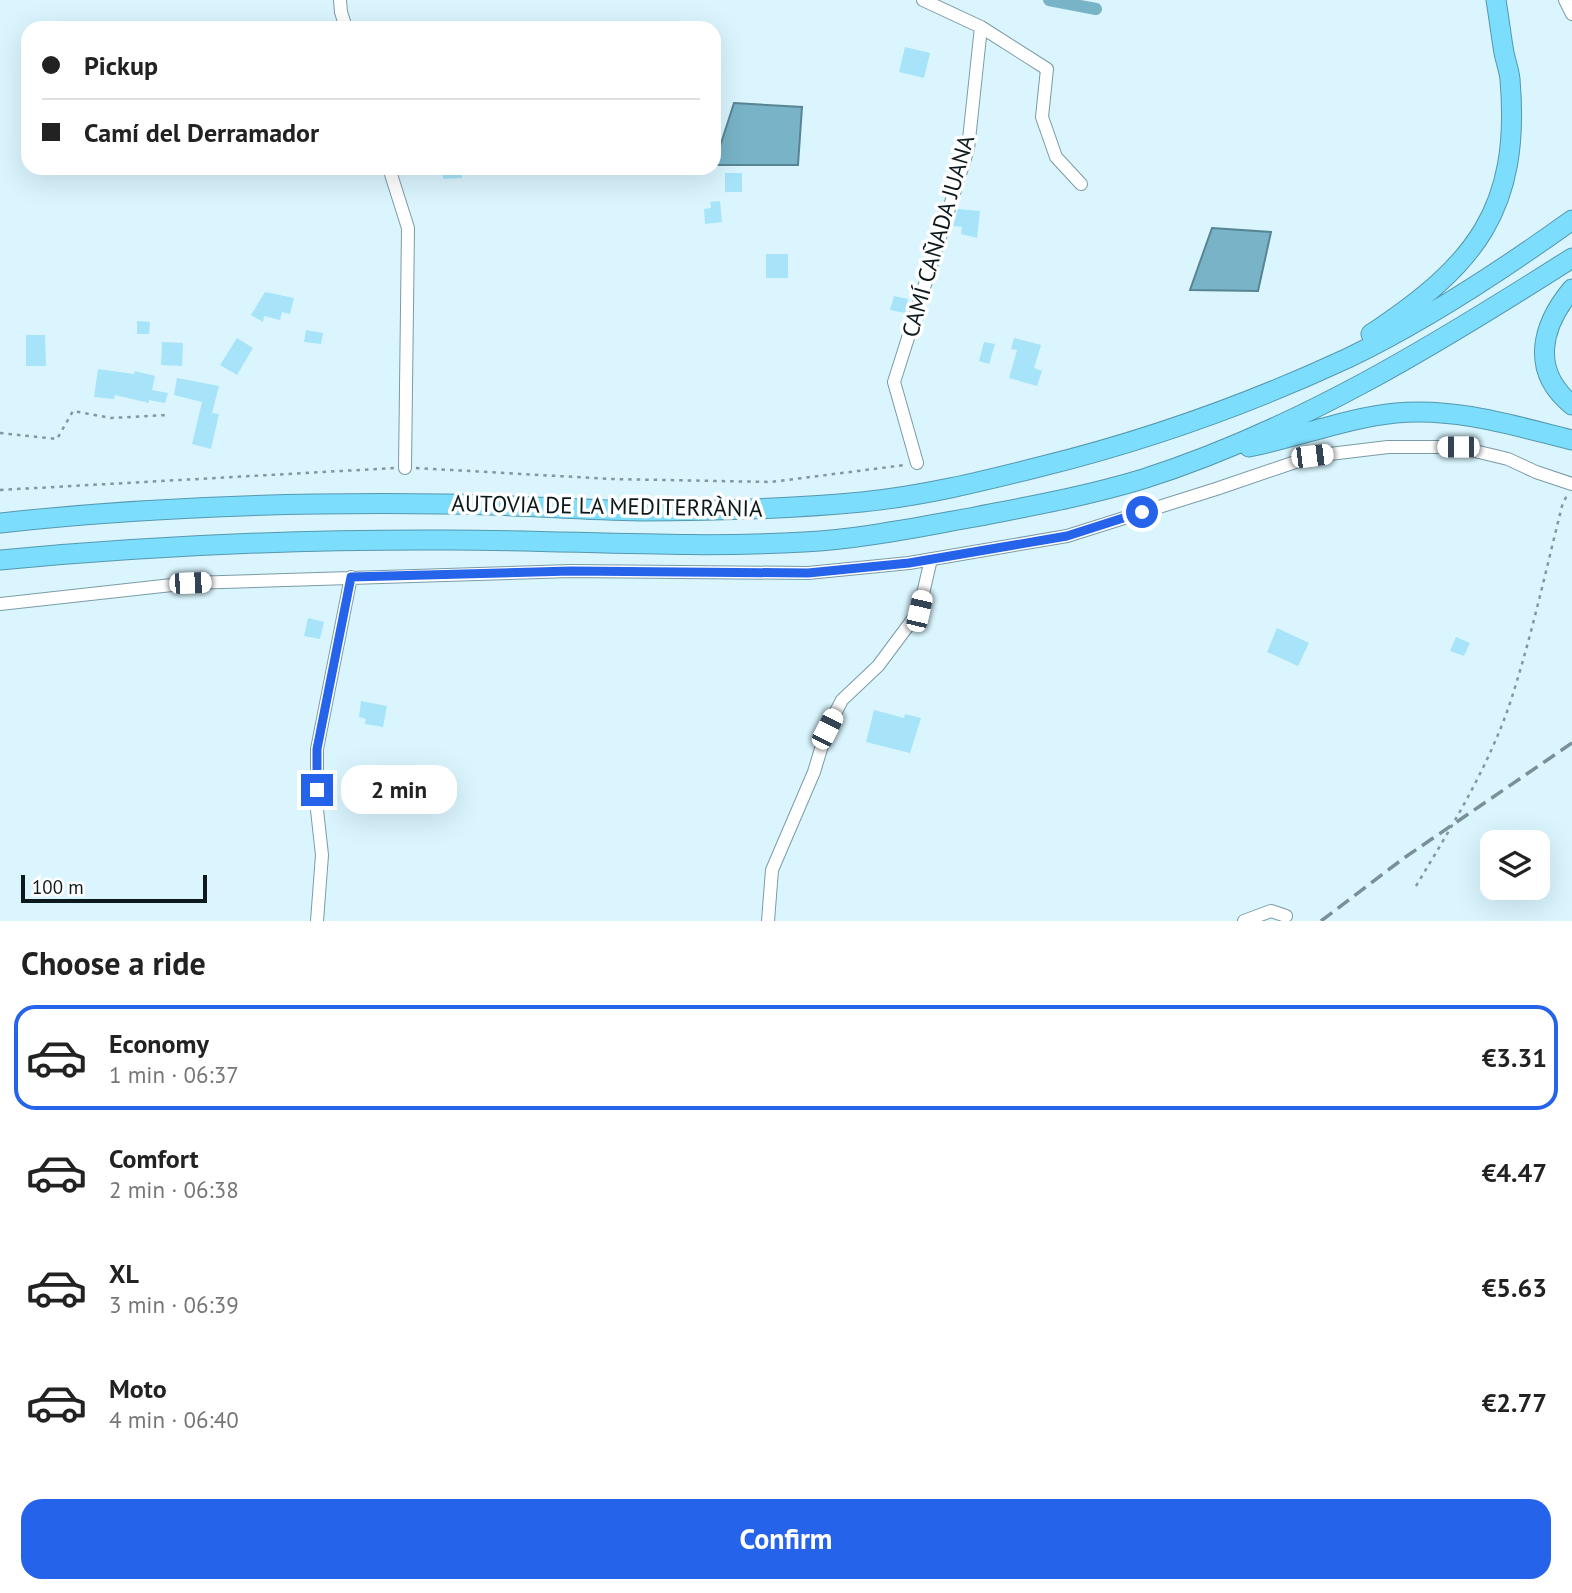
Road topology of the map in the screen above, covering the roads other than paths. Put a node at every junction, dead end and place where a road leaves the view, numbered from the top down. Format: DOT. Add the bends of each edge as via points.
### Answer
graph roads {
  1 [pos="340,0"];
  2 [pos="923,0"];
  3 [pos="1496,0"];
  4 [pos="1511,0"];
  5 [pos="1565,0"];
  6 [pos="1572,14"];
  7 [pos="344,21"];
  8 [pos="981,27"];
  9 [pos="1504,55"];
  10 [pos="391,175"];
  11 [pos="1081,184"];
  12 [pos="1572,220"];
  13 [pos="1572,258"];
  14 [pos="1572,289"];
  15 [pos="1348,358"];
  16 [pos="1572,405"];
  17 [pos="1572,440"];
  18 [pos="1217,453"];
  19 [pos="917,463"];
  20 [pos="405,468"];
  21 [pos="1572,485"];
  22 [pos="0,523"];
  23 [pos="931,559"];
  24 [pos="0,560"];
  25 [pos="351,577"];
  26 [pos="0,604"];
  27 [pos="1286,916"];
  28 [pos="317,921"];
  29 [pos="768,921"];
  30 [pos="1244,921"];
  1 -- 7 [label="street"];
  2 -- 8 [label="street"];
  3 -- 9 [label="highway"];
  4 -- 9 [label="highway"];
  5 -- 6 [label="street"];
  8 -- 11 [label="street" via="1047,69 1042,117 1056,157"];
  8 -- 19 [label="street, CAMÍ CAÑADA JUANA" via="968,149 894,382"];
  9 -- 15 [label="highway" via="1510,75 1510,153 1494,211 1454,269 1428,294 1371,334"];
  10 -- 20 [label="street" via="408,228"];
  12 -- 15 [label="highway, AUTOVIA DE LA MEDITERRÀNIA" via="1479,285"];
  13 -- 18 [label="highway, AUTOVIA DE LA MEDITERRÀNIA" via="1452,334 1348,392"];
  14 -- 16 [label="highway" via="1547,329 1545,346 1553,384"];
  15 -- 22 [label="highway, AUTOVIA DE LA MEDITERRÀNIA" via="1237,405 1111,449 950,489 866,501 637,511 341,505 165,510"];
  17 -- 18 [label="highway" via="1459,415 1399,413"];
  18 -- 24 [label="highway, AUTOVIA DE LA MEDITERRÀNIA" via="1070,499 906,530 806,542 678,546 310,541"];
  21 -- 23 [label="street" via="1508,459 1458,447 1375,448 1312,456 1067,536"];
  23 -- 25 [label="street" via="808,573 571,571"];
  23 -- 29 [label="street" via="919,611 878,666 842,700 827,729 814,772 772,870"];
  25 -- 26 [label="street" via="190,583"];
  25 -- 28 [label="street" via="317,749 322,855"];
  27 -- 30 [label="street" via="1271,911"];
}
